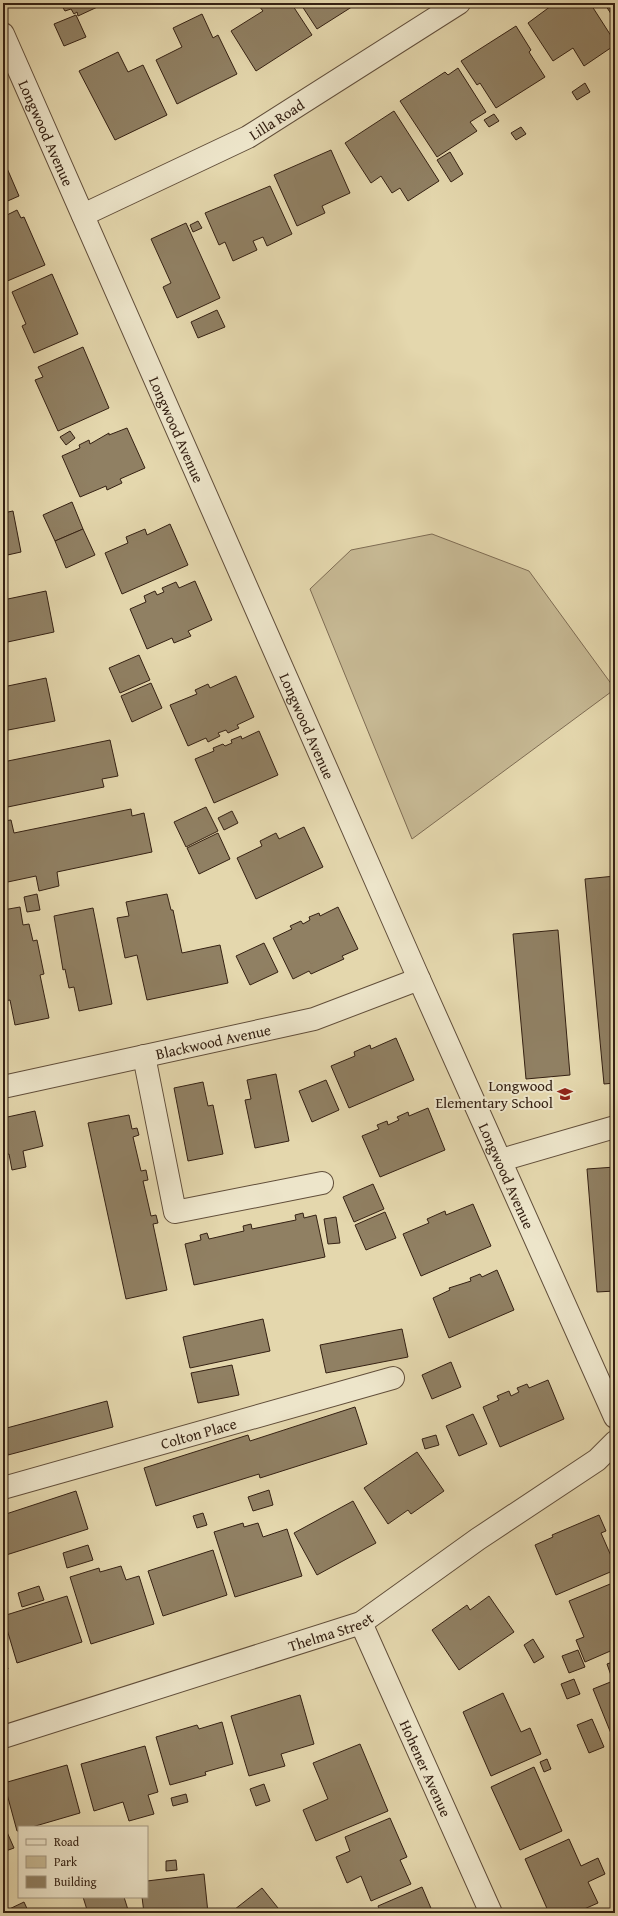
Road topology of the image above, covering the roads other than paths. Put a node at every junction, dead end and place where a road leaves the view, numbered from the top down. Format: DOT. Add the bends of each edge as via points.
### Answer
graph roads {
  1 [pos="459,3"];
  2 [pos="3,34"];
  3 [pos="83,215"];
  4 [pos="419,979"];
  5 [pos="144,1056"];
  6 [pos="3,1087"];
  7 [pos="615,1127"];
  8 [pos="501,1160"];
  9 [pos="322,1182"];
  10 [pos="393,1378"];
  11 [pos="615,1417"];
  12 [pos="615,1442"];
  13 [pos="3,1488"];
  14 [pos="361,1623"];
  15 [pos="3,1737"];
  16 [pos="491,1913"];
  1 -- 3 [label="street, Lilla Road" via="248,137"];
  2 -- 3 [label="street, Longwood Avenue"];
  3 -- 4 [label="street, Longwood Avenue"];
  4 -- 5 [label="street, Blackwood Avenue" via="314,1019"];
  4 -- 8 [label="street, Longwood Avenue"];
  5 -- 6 [label="street, Blackwood Avenue"];
  5 -- 9 [label="street" via="175,1212"];
  7 -- 8 [label="street"];
  8 -- 11 [label="street, Longwood Avenue"];
  10 -- 13 [label="street, Colton Place"];
  12 -- 14 [label="street, Thelma Street" via="597,1460 478,1539"];
  14 -- 15 [label="street, Thelma Street"];
  14 -- 16 [label="street, Hohener Avenue"];
}
